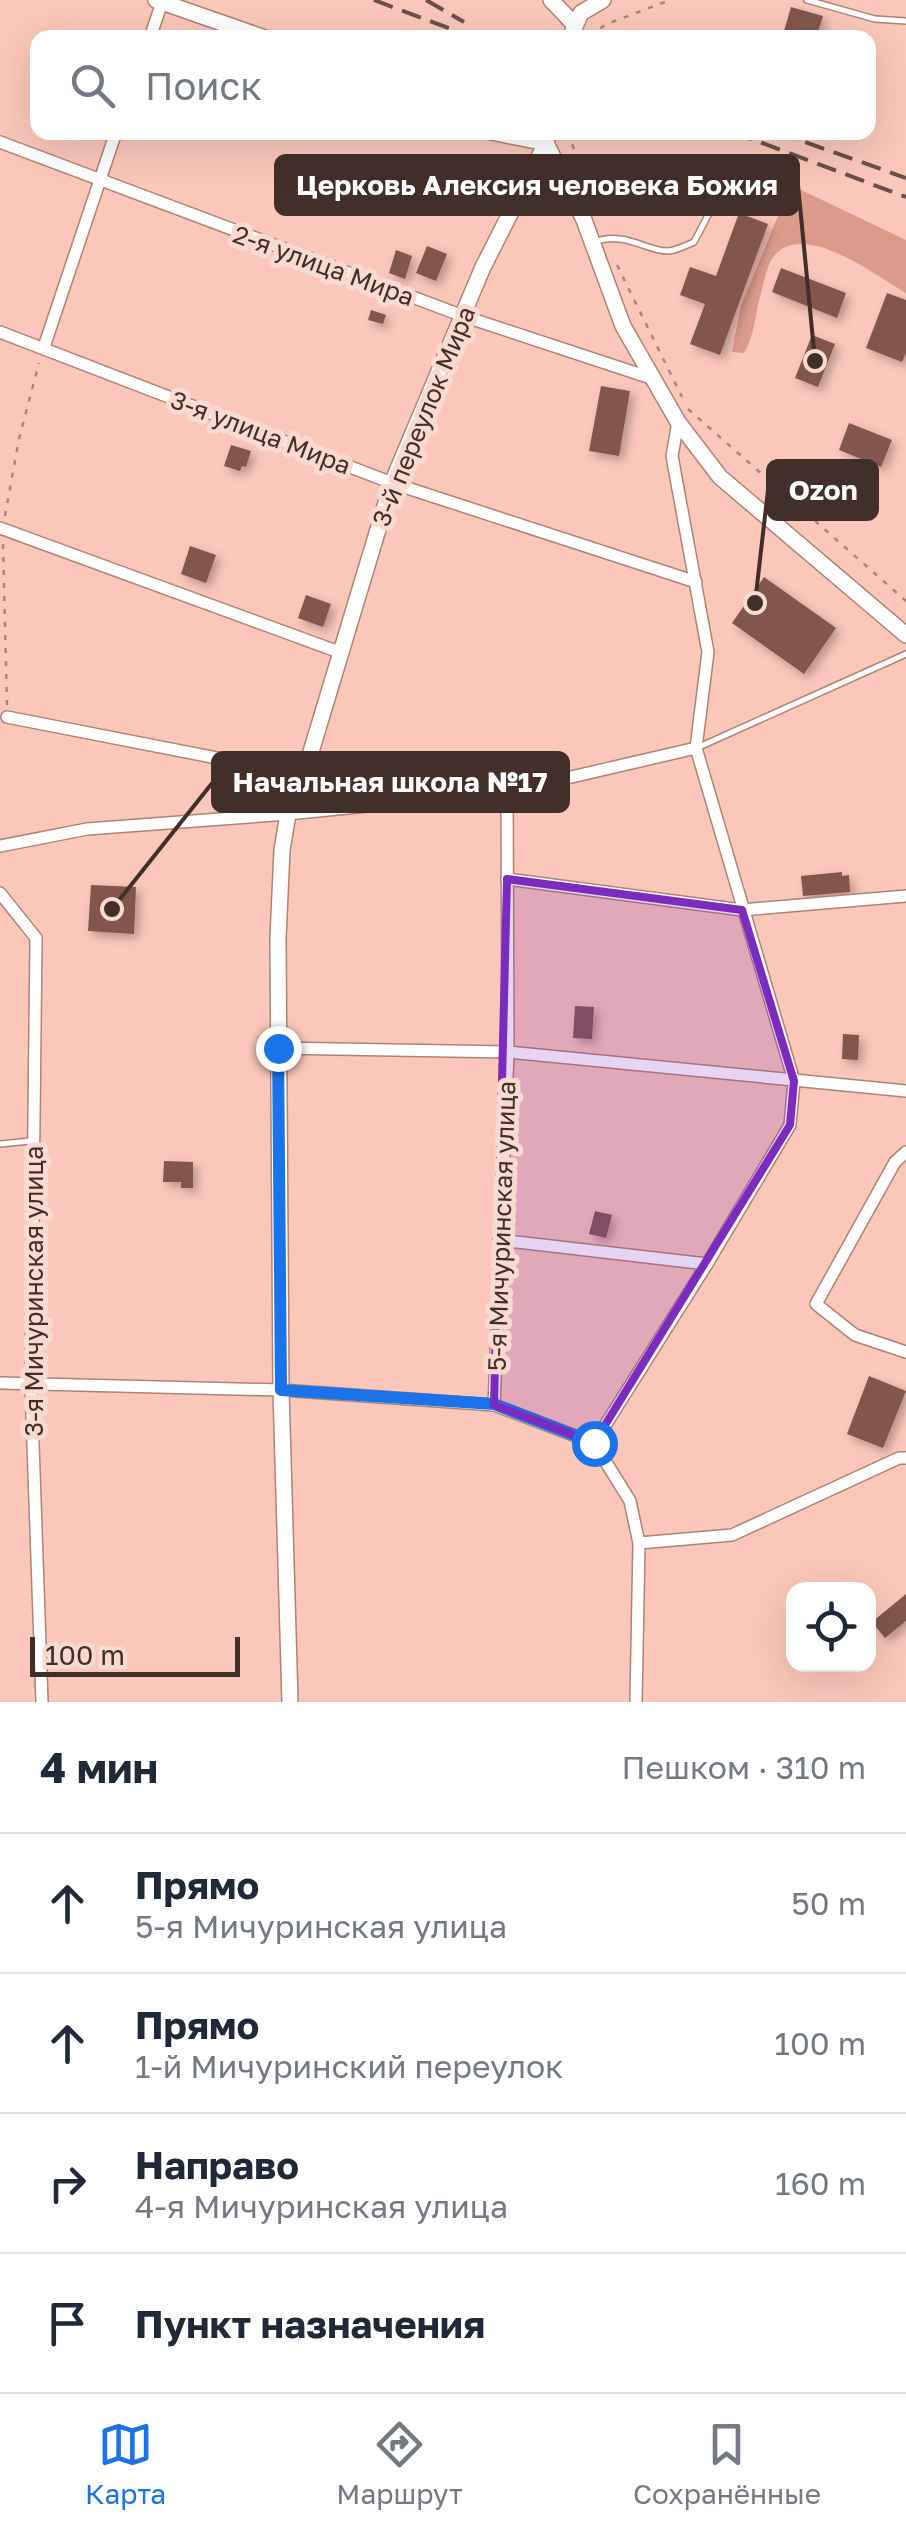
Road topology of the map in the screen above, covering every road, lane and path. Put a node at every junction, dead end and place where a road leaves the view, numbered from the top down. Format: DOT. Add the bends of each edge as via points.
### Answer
graph roads {
  1 [pos="551,0"];
  2 [pos="602,0"];
  3 [pos="670,0"];
  4 [pos="806,0"];
  5 [pos="159,1"];
  6 [pos="906,21"];
  7 [pos="152,30"];
  8 [pos="243,30"];
  9 [pos="571,30"];
  10 [pos="572,30"];
  11 [pos="598,30"];
  12 [pos="113,140"];
  13 [pos="546,140"];
  14 [pos="548,140"];
  15 [pos="571,140"];
  16 [pos="0,142"];
  17 [pos="99,181"];
  18 [pos="593,202"];
  19 [pos="715,202"];
  20 [pos="592,242"];
  21 [pos="618,268"];
  22 [pos="462,316"];
  23 [pos="0,332"];
  24 [pos="44,347"];
  25 [pos="651,378"];
  26 [pos="678,422"];
  27 [pos="392,483"];
  28 [pos="2,529"];
  29 [pos="696,582"];
  30 [pos="906,600"];
  31 [pos="906,635"];
  32 [pos="339,652"];
  33 [pos="906,654"];
  34 [pos="7,717"];
  35 [pos="696,748"];
  36 [pos="304,775"];
  37 [pos="507,792"];
  38 [pos="288,814"];
  39 [pos="0,846"];
  40 [pos="506,879"];
  41 [pos="0,893"];
  42 [pos="906,896"];
  43 [pos="742,910"];
  44 [pos="278,1048"];
  45 [pos="508,1052"];
  46 [pos="794,1081"];
  47 [pos="906,1091"];
  48 [pos="33,1140"];
  49 [pos="0,1144"];
  50 [pos="906,1152"];
  51 [pos="499,1240"];
  52 [pos="707,1264"];
  53 [pos="906,1352"];
  54 [pos="0,1383"];
  55 [pos="30,1386"];
  56 [pos="281,1390"];
  57 [pos="494,1404"];
  58 [pos="594,1443"];
  59 [pos="906,1458"];
  60 [pos="638,1543"];
  61 [pos="42,1702"];
  62 [pos="290,1702"];
  63 [pos="636,1702"];
  1 -- 9 [label="street"];
  2 -- 10 [label="street" via="580,13"];
  3 -- 11 [label="path"];
  4 -- 6 [label="lane"];
  5 -- 7 [label="street"];
  5 -- 8 [label="street"];
  12 -- 17 [label="street"];
  13 -- 22 [label="street, 3-й переулок Мира"];
  14 -- 20 [label="street"];
  15 -- 18 [label="path"];
  16 -- 17 [label="street, 2-я улица Мира"];
  17 -- 22 [label="street, 2-я улица Мира"];
  17 -- 24 [label="street"];
  19 -- 20 [label="lane" via="694,242 668,252 605,237"];
  20 -- 25 [label="street"];
  21 -- 30 [label="path" via="687,408"];
  22 -- 25 [label="street, 2-я улица Мира"];
  22 -- 27 [label="street, 3-й переулок Мира"];
  23 -- 24 [label="street, 3-я улица Мира"];
  24 -- 27 [label="street, 3-я улица Мира"];
  25 -- 26 [label="street"];
  26 -- 29 [label="street" via="672,456"];
  26 -- 31 [label="street" via="720,477"];
  27 -- 29 [label="street, 3-я улица Мира"];
  27 -- 32 [label="street, 3-й переулок Мира"];
  28 -- 32 [label="street"];
  29 -- 35 [label="street" via="708,652"];
  32 -- 36 [label="street, 3-й переулок Мира"];
  33 -- 35 [label="lane"];
  34 -- 36 [label="street"];
  35 -- 37 [label="street"];
  35 -- 43 [label="street"];
  36 -- 38 [label="street, 3-й переулок Мира"];
  37 -- 38 [label="street"];
  37 -- 40 [label="street, 5-я Мичуринская улица"];
  38 -- 39 [label="street" via="86,828"];
  38 -- 44 [label="street, 3-й переулок Мира"];
  40 -- 43 [label="street"];
  40 -- 45 [label="street, 5-я Мичуринская улица"];
  41 -- 48 [label="street, 3-я Мичуринская улица" via="36,938"];
  42 -- 43 [label="street"];
  43 -- 46 [label="street"];
  44 -- 45 [label="street"];
  44 -- 56 [label="street, 3-й переулок Мира"];
  45 -- 46 [label="street"];
  45 -- 51 [label="street, 5-я Мичуринская улица"];
  46 -- 47 [label="street"];
  46 -- 52 [label="street" via="790,1125"];
  48 -- 49 [label="lane"];
  48 -- 55 [label="street, 3-я Мичуринская улица"];
  50 -- 53 [label="street" via="816,1304 856,1334"];
  51 -- 52 [label="street"];
  51 -- 57 [label="street, 5-я Мичуринская улица"];
  52 -- 58 [label="street"];
  54 -- 55 [label="street"];
  55 -- 56 [label="street"];
  55 -- 61 [label="street, 3-я Мичуринская улица"];
  56 -- 57 [label="street"];
  56 -- 62 [label="street, 3-й переулок Мира"];
  57 -- 58 [label="street, 5-я Мичуринская улица"];
  58 -- 60 [label="street" via="630,1501"];
  59 -- 60 [label="street" via="732,1535"];
  60 -- 63 [label="street"];
}
